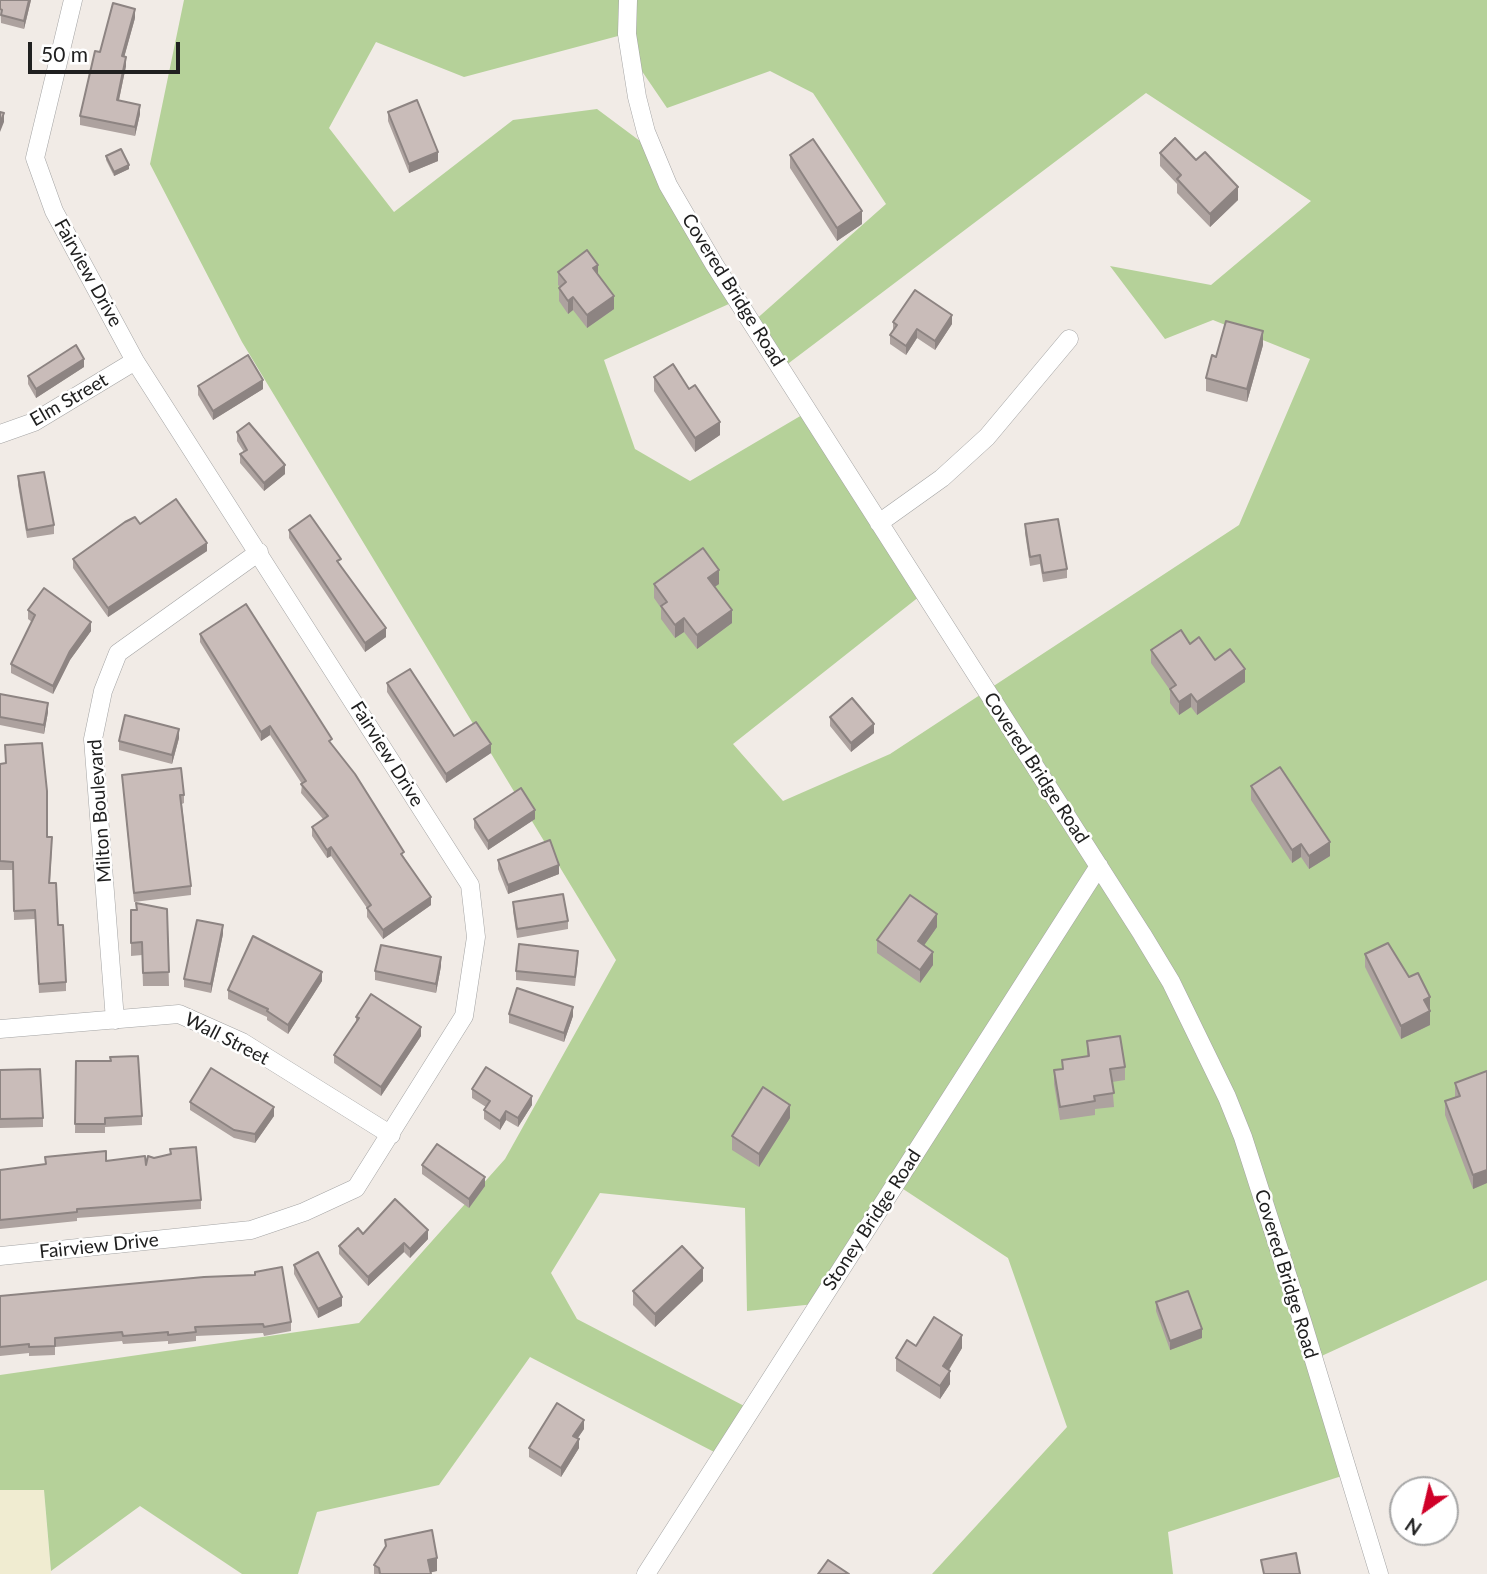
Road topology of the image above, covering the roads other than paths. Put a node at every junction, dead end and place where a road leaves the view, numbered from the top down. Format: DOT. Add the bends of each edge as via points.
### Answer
graph roads {
  1 [pos="73,0"];
  2 [pos="628,0"];
  3 [pos="1069,339"];
  4 [pos="135,361"];
  5 [pos="0,434"];
  6 [pos="879,523"];
  7 [pos="259,552"];
  8 [pos="1099,866"];
  9 [pos="115,1020"];
  10 [pos="0,1029"];
  11 [pos="391,1135"];
  12 [pos="0,1256"];
  13 [pos="646,1574"];
  14 [pos="1379,1574"];
  1 -- 4 [label="street, Fairview Drive" via="35,158 54,211"];
  2 -- 6 [label="street, Covered Bridge Road" via="627,34 637,97 668,185"];
  3 -- 6 [label="street" via="987,437 942,478"];
  4 -- 5 [label="street, Elm Street" via="34,422"];
  4 -- 7 [label="street, Fairview Drive"];
  6 -- 8 [label="street, Covered Bridge Road"];
  7 -- 9 [label="street, Milton Boulevard" via="118,653 103,691 93,739"];
  7 -- 11 [label="street, Fairview Drive" via="470,885 476,937 464,1016"];
  8 -- 13 [label="street, Stoney Bridge Road"];
  8 -- 14 [label="street, Covered Bridge Road" via="1171,982 1243,1137"];
  9 -- 10 [label="street, Wall Street"];
  9 -- 11 [label="street, Wall Street" via="179,1014 242,1042"];
  11 -- 12 [label="street, Fairview Drive" via="356,1188 251,1230"];
}
